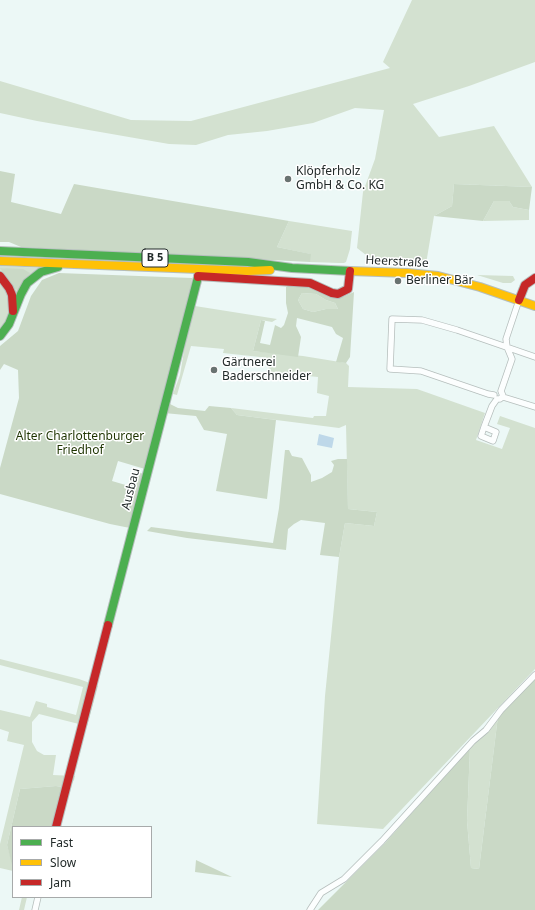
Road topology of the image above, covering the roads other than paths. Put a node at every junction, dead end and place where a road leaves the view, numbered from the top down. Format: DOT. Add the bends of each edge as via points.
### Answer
graph roads {
  1 [pos="0,251"];
  2 [pos="0,260"];
  3 [pos="92,265"];
  4 [pos="292,268"];
  5 [pos="350,271"];
  6 [pos="0,276"];
  7 [pos="535,278"];
  8 [pos="519,300"];
  9 [pos="535,306"];
  10 [pos="12,317"];
  11 [pos="0,336"];
  12 [pos="507,348"];
  13 [pos="535,357"];
  14 [pos="502,394"];
  15 [pos="496,397"];
  16 [pos="535,407"];
  17 [pos="484,427"];
  18 [pos="535,675"];
  19 [pos="56,826"];
  20 [pos="38,898"];
  21 [pos="35,910"];
  22 [pos="310,910"];
  1 -- 4 [label="main road, B 5" via="248,262"];
  2 -- 3 [label="main road, B 5"];
  3 -- 4 [label="main road, B 5" via="248,271"];
  3 -- 10 [label="main road" via="53,268 37,274 25,287"];
  4 -- 5 [label="main road, B 5"];
  5 -- 8 [label="main road, Heerstraße / B 5" via="438,276"];
  5 -- 19 [label="main road, Ausbau" via="348,289 338,294 310,283 198,276"];
  6 -- 10 [label="main road" via="12,295"];
  7 -- 8 [label="main road" via="525,284"];
  8 -- 9 [label="main road, Heerstraße / B 5"];
  8 -- 12 [label="street" via="506,339"];
  10 -- 11 [label="main road"];
  12 -- 13 [label="street"];
  12 -- 14 [label="street" via="512,359"];
  12 -- 15 [label="street" via="422,320 392,319 390,369 421,371"];
  14 -- 15 [label="street" via="496,391"];
  14 -- 16 [label="street"];
  15 -- 17 [label="street"];
  18 -- 22 [label="street" via="344,879 321,893"];
  20 -- 21 [label="street"];
}
